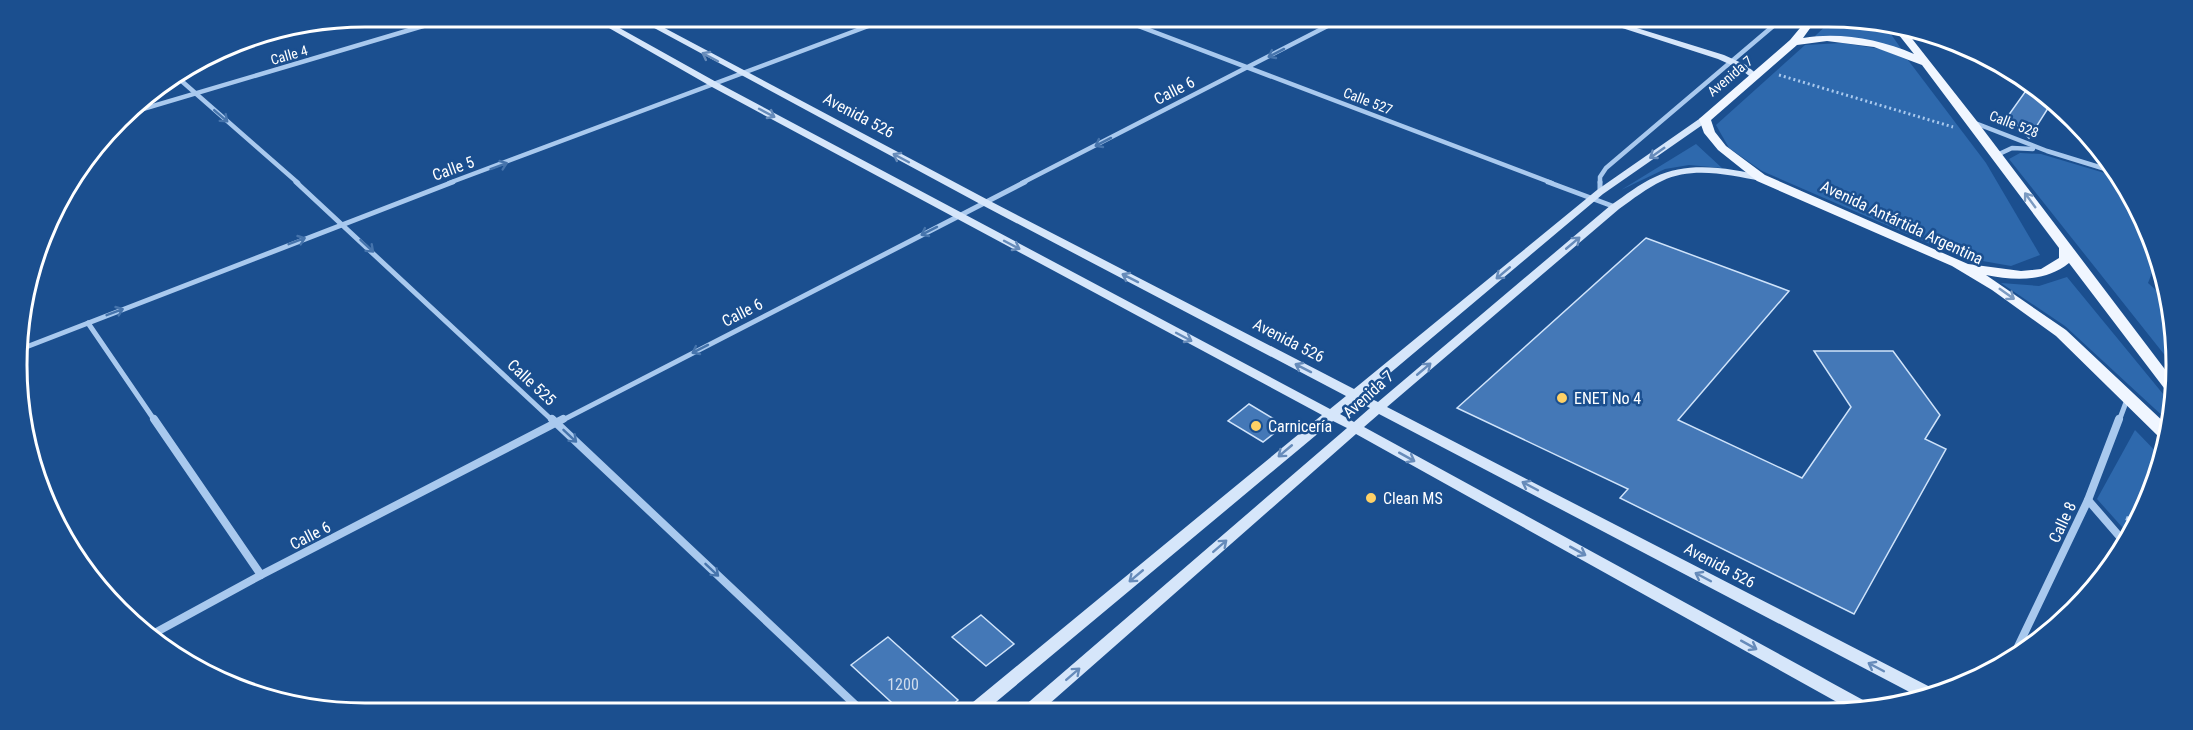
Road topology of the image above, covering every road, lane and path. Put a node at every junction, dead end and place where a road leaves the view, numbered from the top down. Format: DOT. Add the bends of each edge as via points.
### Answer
graph roads {
  1 [pos="420,27"];
  2 [pos="611,27"];
  3 [pos="655,27"];
  4 [pos="866,27"];
  5 [pos="1140,27"];
  6 [pos="1326,27"];
  7 [pos="1623,27"];
  8 [pos="1773,27"];
  9 [pos="1806,27"];
  10 [pos="1904,36"];
  11 [pos="1794,42"];
  12 [pos="1733,62"];
  13 [pos="1925,64"];
  14 [pos="1246,68"];
  15 [pos="1759,73"];
  16 [pos="743,74"];
  17 [pos="181,81"];
  18 [pos="715,85"];
  19 [pos="195,94"];
  20 [pos="145,108"];
  21 [pos="1704,119"];
  22 [pos="1972,122"];
  23 [pos="1983,136"];
  24 [pos="2047,151"];
  25 [pos="1997,155"];
  26 [pos="2103,168"];
  27 [pos="1761,178"];
  28 [pos="1596,195"];
  29 [pos="986,203"];
  30 [pos="1615,207"];
  31 [pos="958,216"];
  32 [pos="343,224"];
  33 [pos="2065,248"];
  34 [pos="1957,263"];
  35 [pos="88,323"];
  36 [pos="28,346"];
  37 [pos="2165,380"];
  38 [pos="1355,394"];
  39 [pos="2128,396"];
  40 [pos="1380,407"];
  41 [pos="1331,415"];
  42 [pos="556,424"];
  43 [pos="1356,428"];
  44 [pos="2160,428"];
  45 [pos="2088,500"];
  46 [pos="2119,536"];
  47 [pos="261,575"];
  48 [pos="158,632"];
  49 [pos="2019,644"];
  50 [pos="1920,690"];
  51 [pos="1851,702"];
  52 [pos="854,703"];
  53 [pos="984,703"];
  54 [pos="1039,703"];
  1 -- 19 [label="street, Calle 4"];
  2 -- 18 [label="main road"];
  16 -- 3 [label="main road, Avenida 526, one-way"];
  4 -- 16 [label="street, Calle 5"];
  5 -- 14 [label="street, Calle 527"];
  6 -- 14 [label="street, Calle 6, one-way"];
  7 -- 12 [label="main road"];
  8 -- 12 [label="street, Avenida 7"];
  9 -- 11 [label="main road, Avenida 7"];
  10 -- 13 [label="main road"];
  11 -- 13 [label="main road" via="1827,38 1868,43"];
  11 -- 15 [label="main road, Avenida 7"];
  12 -- 15 [label="main road"];
  12 -- 28 [label="street, Avenida 7" via="1606,168"];
  13 -- 22 [label="main road"];
  14 -- 28 [label="street, Calle 527"];
  14 -- 29 [label="street, Calle 6, one-way"];
  15 -- 21 [label="main road, Avenida 7"];
  15 -- 23 [label="path"];
  16 -- 18 [label="street, Calle 5"];
  29 -- 16 [label="main road, Avenida 526, one-way"];
  17 -- 19 [label="street, Calle 525"];
  18 -- 31 [label="main road, one-way"];
  32 -- 18 [label="street, Calle 5, one-way"];
  19 -- 20 [label="street, Calle 4"];
  19 -- 32 [label="street, Calle 525, one-way"];
  21 -- 27 [label="main road, Avenida Antártida Argentina" via="1722,148"];
  21 -- 28 [label="main road, Avenida 7, one-way"];
  22 -- 23 [label="main road"];
  22 -- 24 [label="street, Calle 528"];
  23 -- 25 [label="main road"];
  24 -- 25 [label="street, Calle 528" via="2012,148"];
  24 -- 26 [label="street, Calle 528"];
  33 -- 25 [label="main road, one-way"];
  27 -- 30 [label="main road, Avenida 7" via="1721,171 1685,171 1654,181"];
  27 -- 34 [label="main road, Avenida Antártida Argentina"];
  28 -- 30 [label="street, Calle 527"];
  28 -- 38 [label="main road, Avenida 7, one-way"];
  29 -- 31 [label="street, Calle 6"];
  38 -- 29 [label="main road, Avenida 526, one-way"];
  40 -- 30 [label="main road, Avenida 7, one-way"];
  31 -- 41 [label="main road, one-way"];
  31 -- 42 [label="street, Calle 6, one-way"];
  35 -- 32 [label="street, Calle 5, one-way"];
  32 -- 42 [label="street, Calle 525, one-way"];
  33 -- 34 [label="main road" via="2066,260 2057,269 2039,274 2015,275"];
  33 -- 37 [label="main road"];
  34 -- 39 [label="main road, Avenida Antártida Argentina, one-way" via="2035,313"];
  35 -- 36 [label="street, Calle 5"];
  35 -- 47 [label="street"];
  38 -- 40 [label="main road, Avenida 526"];
  38 -- 41 [label="main road, Avenida 7"];
  39 -- 44 [label="main road, Avenida Antártida Argentina"];
  39 -- 45 [label="street, Calle 8"];
  40 -- 43 [label="main road, Avenida 7"];
  50 -- 40 [label="main road, Avenida 526, one-way"];
  41 -- 43 [label="main road"];
  41 -- 53 [label="main road, Avenida 7, one-way"];
  42 -- 47 [label="street, Calle 6"];
  42 -- 52 [label="street, Calle 525, one-way"];
  43 -- 51 [label="main road, one-way"];
  54 -- 43 [label="main road, Avenida 7, one-way"];
  45 -- 46 [label="street"];
  45 -- 49 [label="street, Calle 8"];
  47 -- 48 [label="street, Calle 6"];
}
